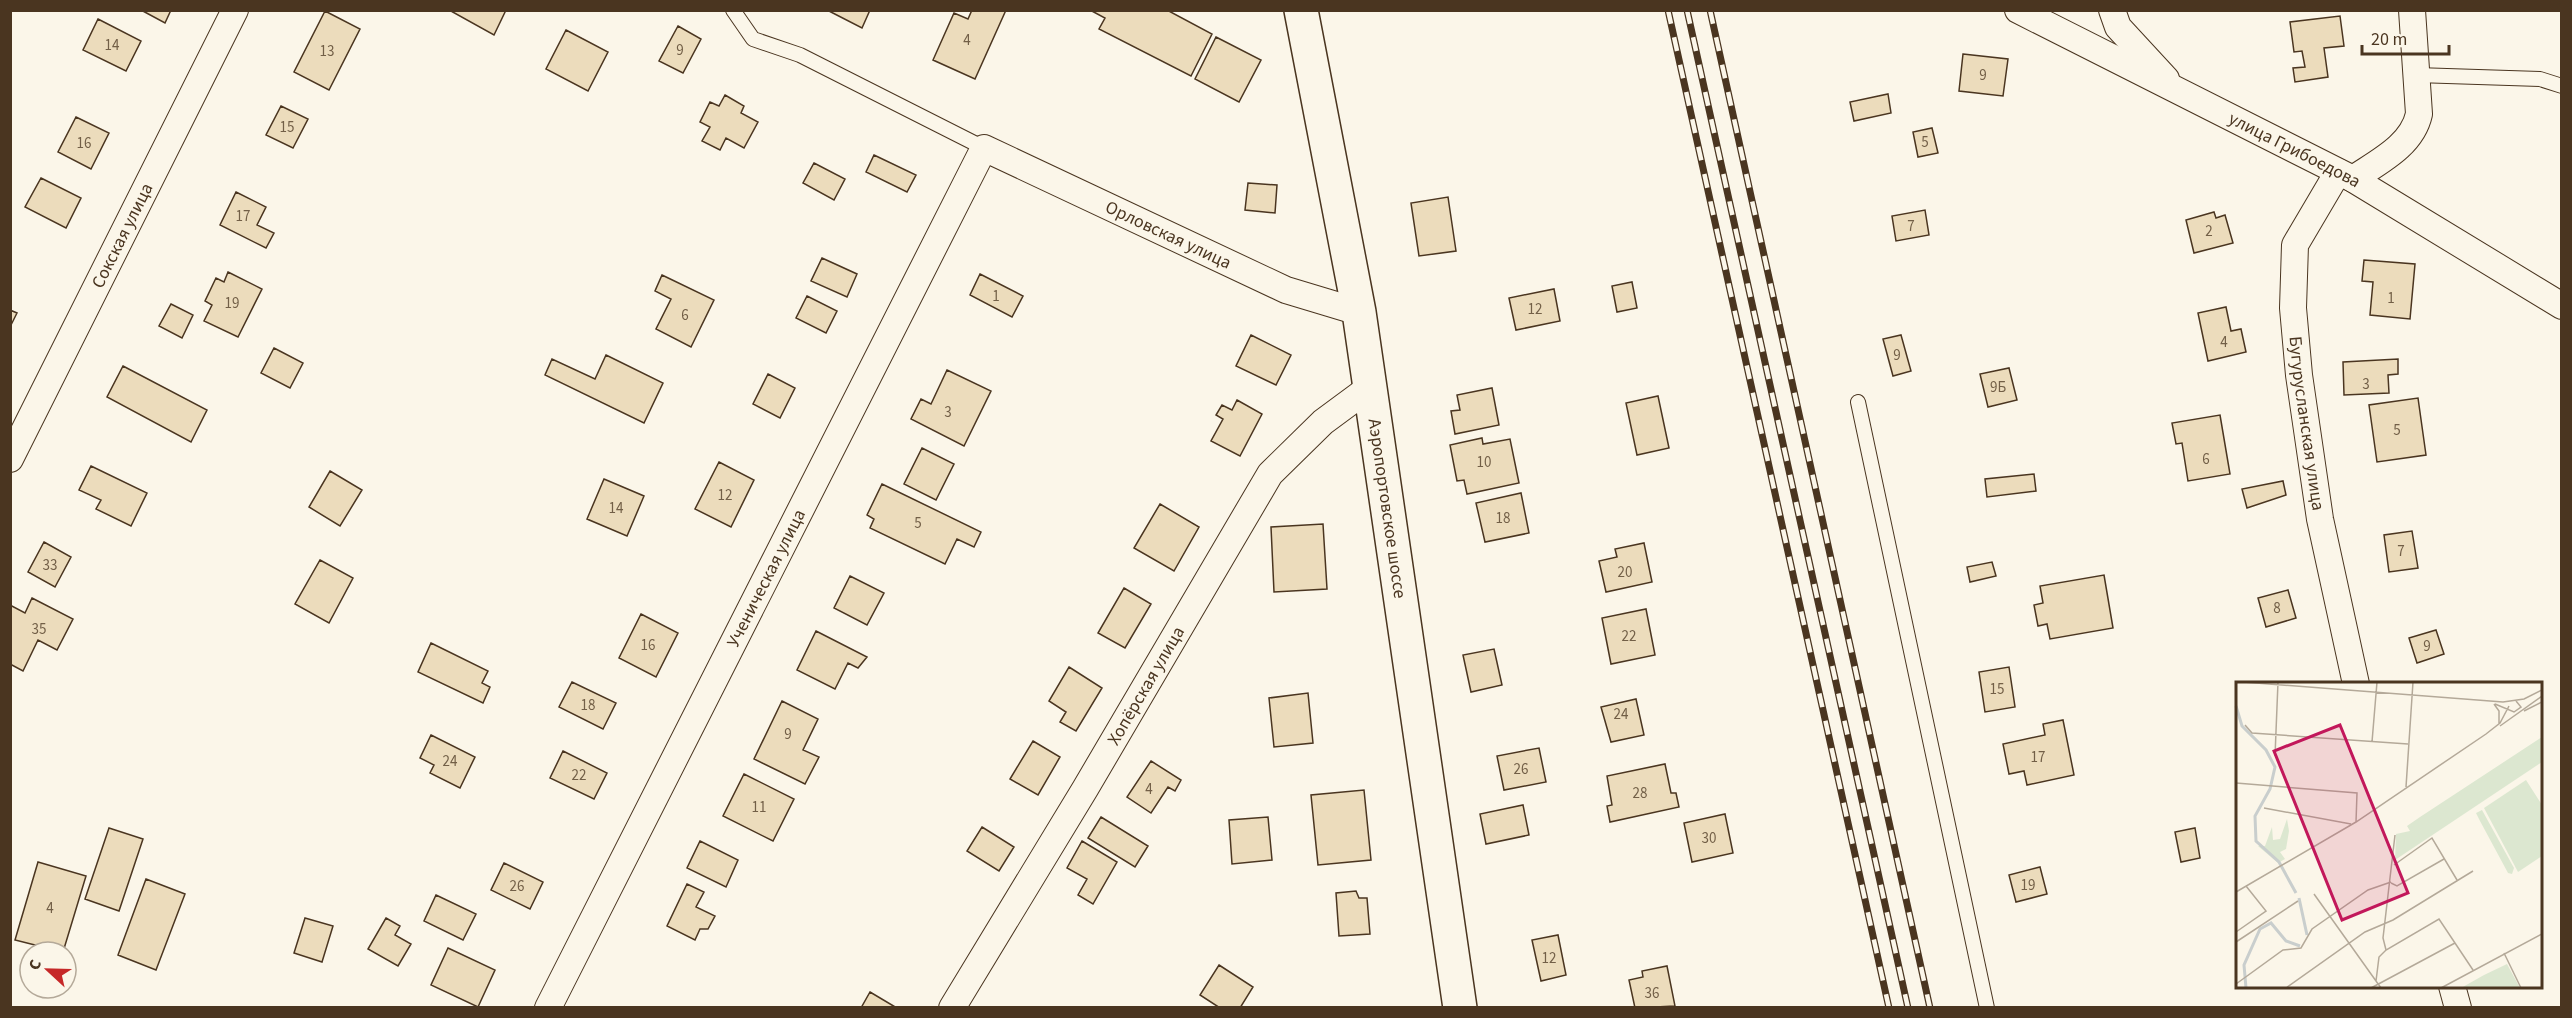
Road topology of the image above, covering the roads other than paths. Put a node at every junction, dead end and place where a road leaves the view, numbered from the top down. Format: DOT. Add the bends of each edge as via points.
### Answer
graph roads {
  1 [pos="236,10"];
  2 [pos="733,10"];
  3 [pos="1301,10"];
  4 [pos="2018,10"];
  5 [pos="2112,10"];
  6 [pos="2412,10"];
  7 [pos="2416,75"];
  8 [pos="2562,86"];
  9 [pos="2179,92"];
  10 [pos="984,148"];
  11 [pos="2345,176"];
  12 [pos="2562,306"];
  13 [pos="1359,312"];
  14 [pos="1370,388"];
  15 [pos="1858,402"];
  16 [pos="10,459"];
  17 [pos="2356,682"];
  18 [pos="2452,988"];
  19 [pos="548,1008"];
  20 [pos="952,1008"];
  21 [pos="1460,1008"];
  22 [pos="1987,1008"];
  23 [pos="2458,1008"];
  1 -- 16 [label="street, Сокская улица"];
  2 -- 10 [label="lane" via="753,39 800,56"];
  3 -- 13 [label="main road, Аэропортовское шоссе"];
  4 -- 9 [label="street, улица Грибоедова"];
  5 -- 9 [label="street" via="2118,27"];
  6 -- 7 [label="street"];
  7 -- 8 [label="lane" via="2540,80"];
  7 -- 11 [label="street" via="2416,130 2405,142"];
  9 -- 11 [label="street, улица Грибоедова"];
  10 -- 13 [label="street, Орловская улица" via="1286,290"];
  10 -- 19 [label="street, Ученическая улица"];
  11 -- 12 [label="street, улица Грибоедова"];
  11 -- 17 [label="street, Бугурусланская улица" via="2295,245 2293,308 2320,519"];
  13 -- 14 [label="main road, Аэропортовское шоссе"];
  14 -- 20 [label="street, Хопёрская улица" via="1323,422 1270,474"];
  14 -- 21 [label="main road, Аэропортовское шоссе"];
  15 -- 22 [label="lane"];
  18 -- 23 [label="street"];
}
